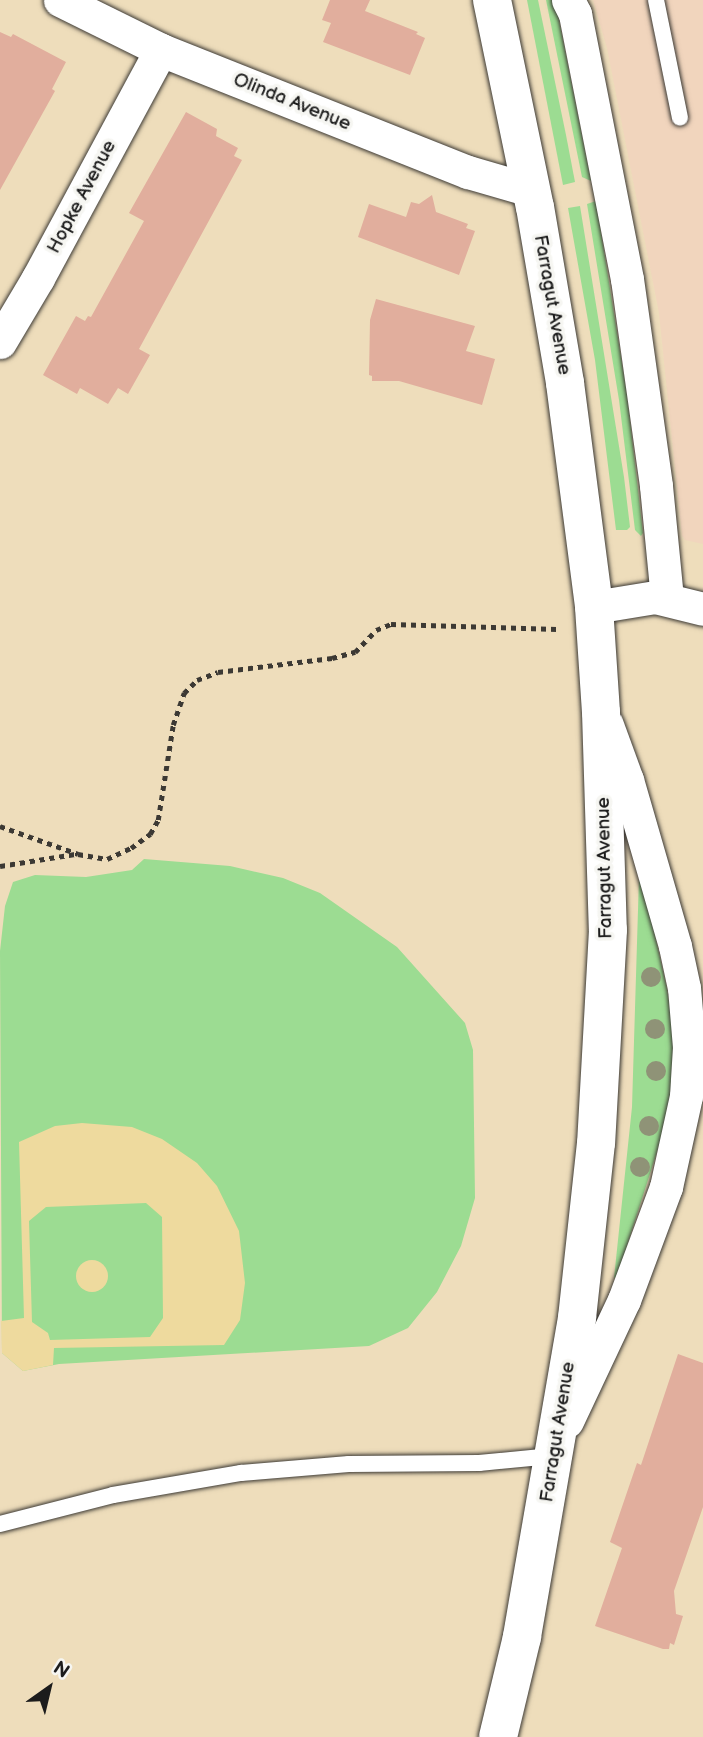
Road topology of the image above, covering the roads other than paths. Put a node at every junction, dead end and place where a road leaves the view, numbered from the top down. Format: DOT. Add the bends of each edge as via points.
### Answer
graph roads {
  1 [pos="60,0"];
  2 [pos="492,0"];
  3 [pos="568,0"];
  4 [pos="656,0"];
  5 [pos="161,50"];
  6 [pos="680,118"];
  7 [pos="530,190"];
  8 [pos="0,342"];
  9 [pos="667,598"];
  10 [pos="594,607"];
  11 [pos="703,609"];
  12 [pos="601,712"];
  13 [pos="555,1449"];
  14 [pos="0,1524"];
  15 [pos="498,1737"];
  1 -- 5 [label="street, Olinda Avenue"];
  2 -- 7 [label="main road, Farragut Avenue"];
  3 -- 9 [label="street" via="575,14 627,279"];
  4 -- 6 [label="lane"];
  5 -- 7 [label="street, Olinda Avenue" via="468,172"];
  5 -- 8 [label="street, Hopke Avenue"];
  7 -- 10 [label="main road, Farragut Avenue" via="565,383"];
  9 -- 10 [label="street"];
  9 -- 11 [label="street"];
  10 -- 12 [label="main road, Farragut Avenue"];
  12 -- 13 [label="main road, Farragut Avenue" via="608,930 596,1143 577,1318"];
  12 -- 13 [label="street" via="627,780 675,946 689,1047 686,1096 653,1224 624,1300"];
  13 -- 14 [label="lane" via="479,1463 372,1463 241,1473 113,1495"];
  13 -- 15 [label="main road, Farragut Avenue" via="522,1637"];
}
